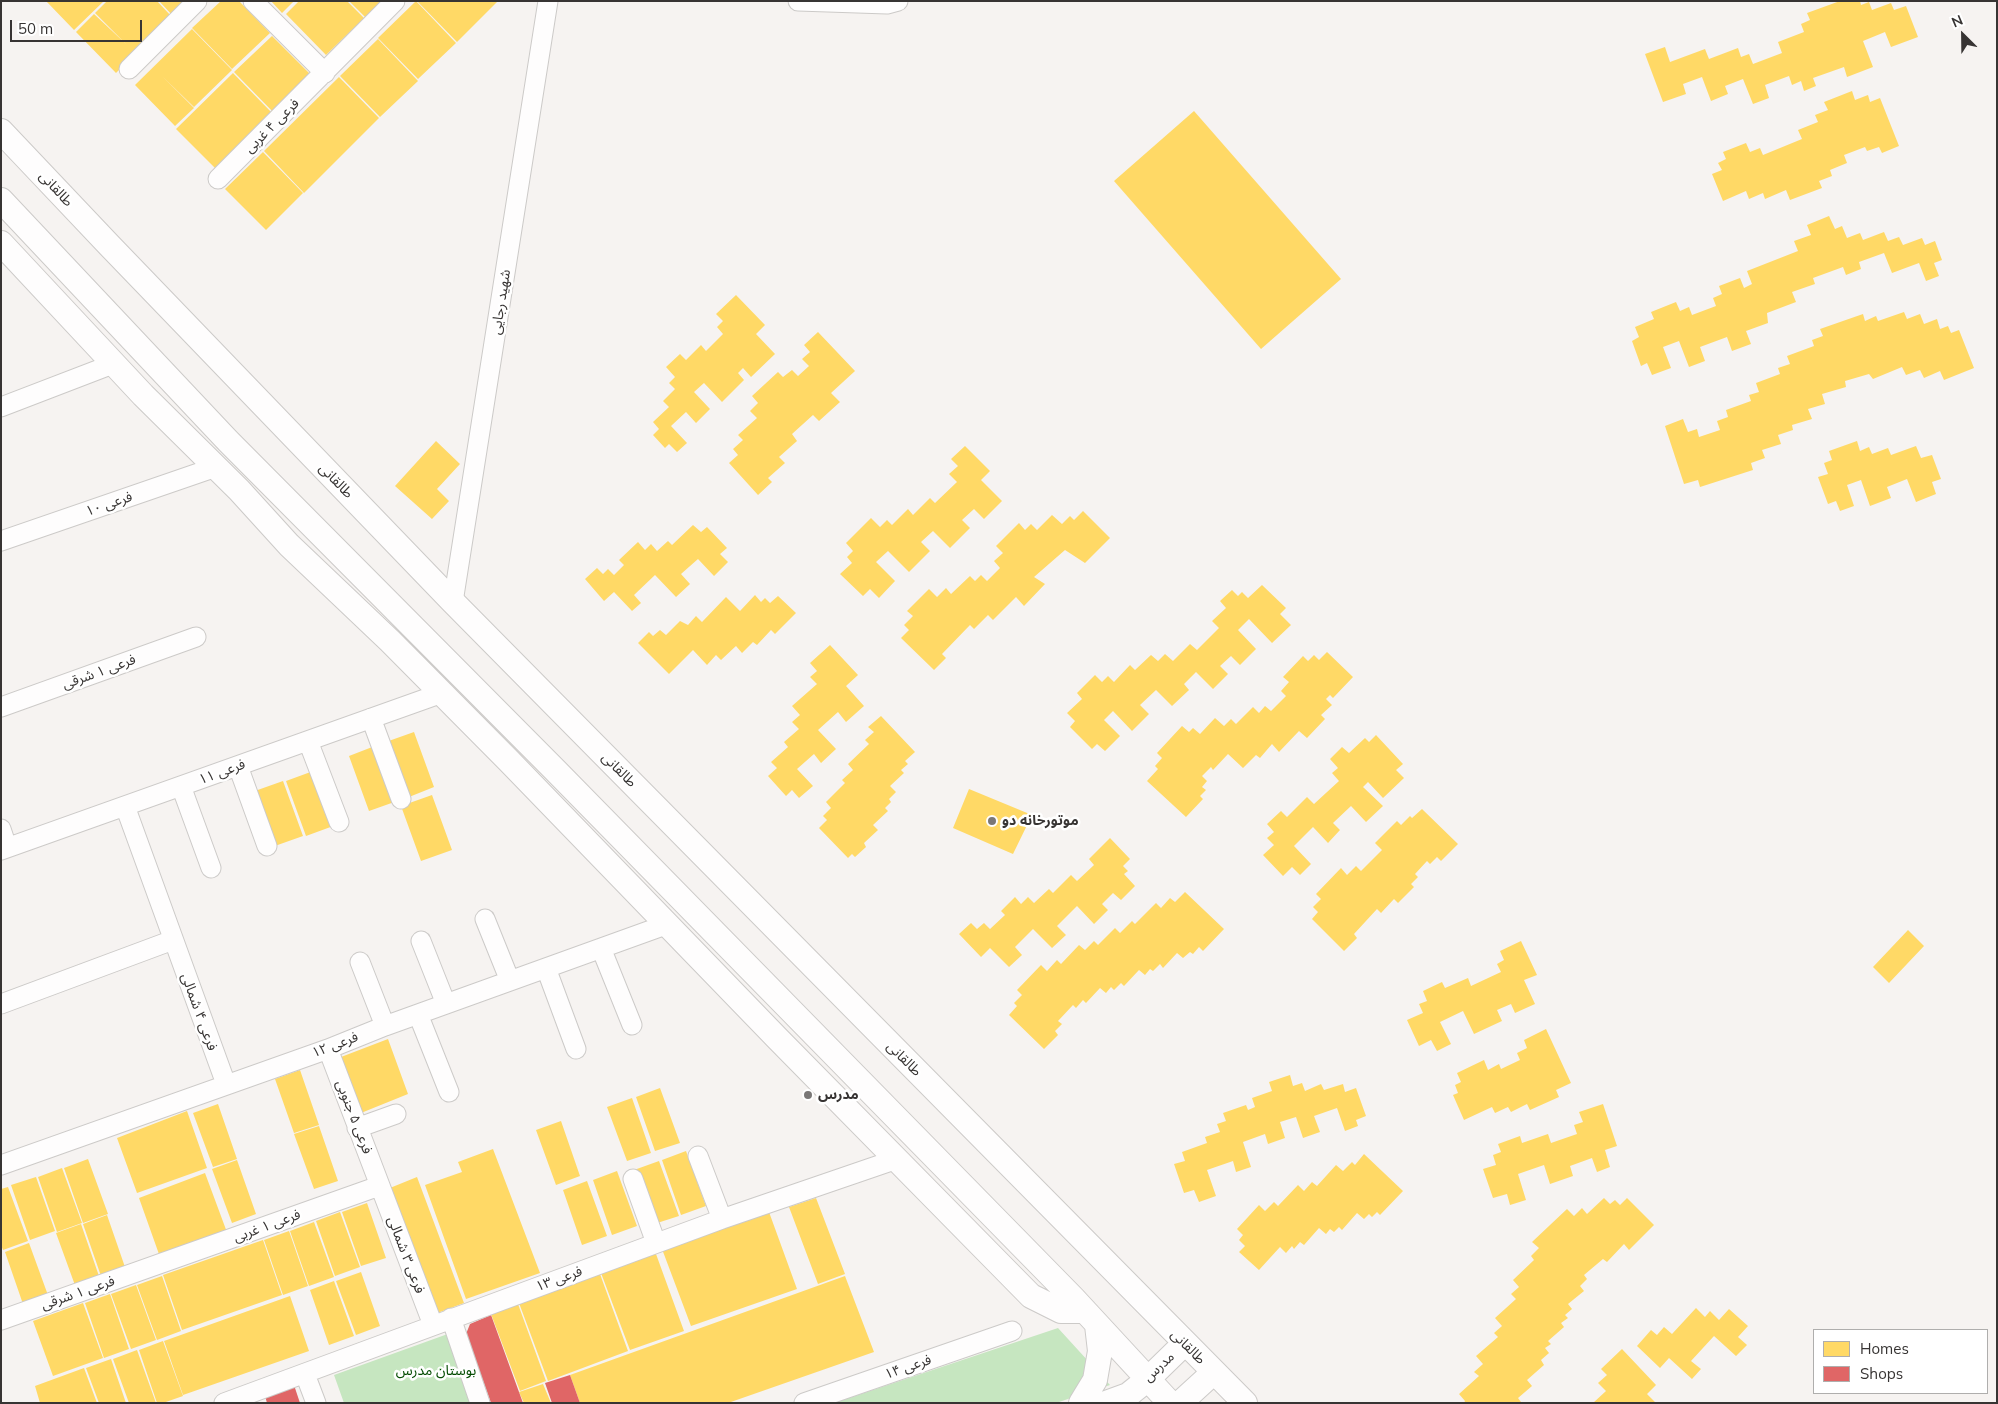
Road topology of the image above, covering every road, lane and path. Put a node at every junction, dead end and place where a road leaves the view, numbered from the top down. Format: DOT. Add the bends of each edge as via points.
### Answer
graph roads {
  1 [pos="197,1"];
  2 [pos="253,1"];
  3 [pos="395,1"];
  4 [pos="548,1"];
  5 [pos="798,1"];
  6 [pos="898,1"];
  7 [pos="129,69"];
  8 [pos="325,73"];
  9 [pos="1,131"];
  10 [pos="218,178"];
  11 [pos="1,200"];
  12 [pos="1,243"];
  13 [pos="114,364"];
  14 [pos="1,407"];
  15 [pos="216,467"];
  16 [pos="1,541"];
  17 [pos="453,602"];
  18 [pos="196,637"];
  19 [pos="442,693"];
  20 [pos="1,707"];
  21 [pos="370,718"];
  22 [pos="308,740"];
  23 [pos="238,766"];
  24 [pos="181,786"];
  25 [pos="401,799"];
  26 [pos="125,806"];
  27 [pos="339,822"];
  28 [pos="1,829"];
  29 [pos="268,846"];
  30 [pos="4,848"];
  31 [pos="211,868"];
  32 [pos="485,919"];
  33 [pos="668,924"];
  34 [pos="173,940"];
  35 [pos="422,941"];
  36 [pos="601,948"];
  37 [pos="360,962"];
  38 [pos="546,968"];
  39 [pos="510,981"];
  40 [pos="1,1004"];
  41 [pos="446,1004"];
  42 [pos="418,1014"];
  43 [pos="632,1025"];
  44 [pos="384,1026"];
  45 [pos="328,1049"];
  46 [pos="576,1050"];
  47 [pos="226,1084"];
  48 [pos="449,1092"];
  49 [pos="396,1114"];
  50 [pos="358,1128"];
  51 [pos="698,1156"];
  52 [pos="897,1159"];
  53 [pos="1,1165"];
  54 [pos="633,1179"];
  55 [pos="379,1186"];
  56 [pos="722,1219"];
  57 [pos="656,1243"];
  58 [pos="156,1266"];
  59 [pos="451,1318"];
  60 [pos="1091,1318"];
  61 [pos="1,1320"];
  62 [pos="433,1325"];
  63 [pos="1012,1331"];
  64 [pos="1185,1343"];
  65 [pos="1214,1372"];
  66 [pos="305,1374"];
  67 [pos="1148,1380"];
  68 [pos="224,1403"];
  69 [pos="316,1403"];
  70 [pos="480,1403"];
  71 [pos="804,1403"];
  72 [pos="1080,1403"];
  73 [pos="1106,1403"];
  74 [pos="1170,1403"];
  75 [pos="1180,1403"];
  76 [pos="1245,1403"];
  1 -- 7 [label="street"];
  2 -- 8 [label="street"];
  3 -- 8 [label="street, فرعی ۴ غربی"];
  4 -- 17 [label="street, شهید رجایی"];
  5 -- 6 [label="street" via="887,4"];
  8 -- 10 [label="street, فرعی ۴ غربی"];
  9 -- 17 [label="main road, طالقانی"];
  11 -- 60 [label="main road" via="228,441"];
  12 -- 13 [label="main road"];
  13 -- 14 [label="street"];
  13 -- 15 [label="main road"];
  15 -- 16 [label="street, فرعی ۱۰"];
  15 -- 19 [label="main road" via="289,545"];
  17 -- 64 [label="main road, طالقانی"];
  18 -- 20 [label="street, فرعی ۱ شرقی"];
  19 -- 21 [label="street, فرعی ۱۱"];
  19 -- 33 [label="main road"];
  21 -- 22 [label="street, فرعی ۱۱"];
  21 -- 25 [label="street"];
  22 -- 23 [label="street, فرعی ۱۱"];
  22 -- 27 [label="street"];
  23 -- 24 [label="street, فرعی ۱۱"];
  23 -- 29 [label="street"];
  24 -- 26 [label="street, فرعی ۱۱"];
  24 -- 31 [label="street"];
  26 -- 30 [label="street, فرعی ۱۱"];
  26 -- 34 [label="street"];
  28 -- 30 [label="street"];
  32 -- 39 [label="street"];
  33 -- 36 [label="street, فرعی ۱۲"];
  33 -- 52 [label="main road"];
  34 -- 40 [label="street"];
  34 -- 47 [label="street, فرعی ۴ شمالی"];
  35 -- 41 [label="street"];
  36 -- 38 [label="street, فرعی ۱۲"];
  36 -- 43 [label="street"];
  37 -- 44 [label="street"];
  38 -- 39 [label="street, فرعی ۱۲"];
  38 -- 46 [label="street"];
  39 -- 41 [label="street, فرعی ۱۲"];
  41 -- 42 [label="street, فرعی ۱۲"];
  42 -- 44 [label="street, فرعی ۱۲"];
  42 -- 48 [label="street"];
  44 -- 45 [label="street, فرعی ۱۲"];
  45 -- 47 [label="street, فرعی ۱۲"];
  45 -- 50 [label="street, فرعی ۵ جنوبی"];
  47 -- 53 [label="street, فرعی ۱۲"];
  49 -- 50 [label="street"];
  50 -- 55 [label="street, فرعی ۵ جنوبی"];
  51 -- 56 [label="street"];
  52 -- 56 [label="street, فرعی ۱۳"];
  52 -- 60 [label="main road" via="1031,1296 1061,1311"];
  54 -- 57 [label="street"];
  55 -- 58 [label="street, فرعی ۱ غربی"];
  55 -- 62 [label="street, فرعی ۳ شمالی"];
  56 -- 57 [label="street, فرعی ۱۳"];
  57 -- 59 [label="street, فرعی ۱۳"];
  58 -- 61 [label="street, فرعی ۱ شرقی"];
  59 -- 62 [label="street, فرعی ۱۳"];
  59 -- 70 [label="street"];
  60 -- 67 [label="main road"];
  60 -- 72 [label="main road" via="1100,1351 1095,1380"];
  62 -- 66 [label="street, فرعی ۱۳"];
  63 -- 71 [label="street, فرعی ۱۴"];
  64 -- 65 [label="main road, طالقانی"];
  64 -- 67 [label="main road, مدرس"];
  65 -- 75 [label="main road"];
  65 -- 76 [label="main road, طالقانی"];
  66 -- 68 [label="street, فرعی ۱۳"];
  66 -- 69 [label="street"];
  67 -- 73 [label="main road, مدرس" via="1128,1395"];
  67 -- 74 [label="main road"];
}
